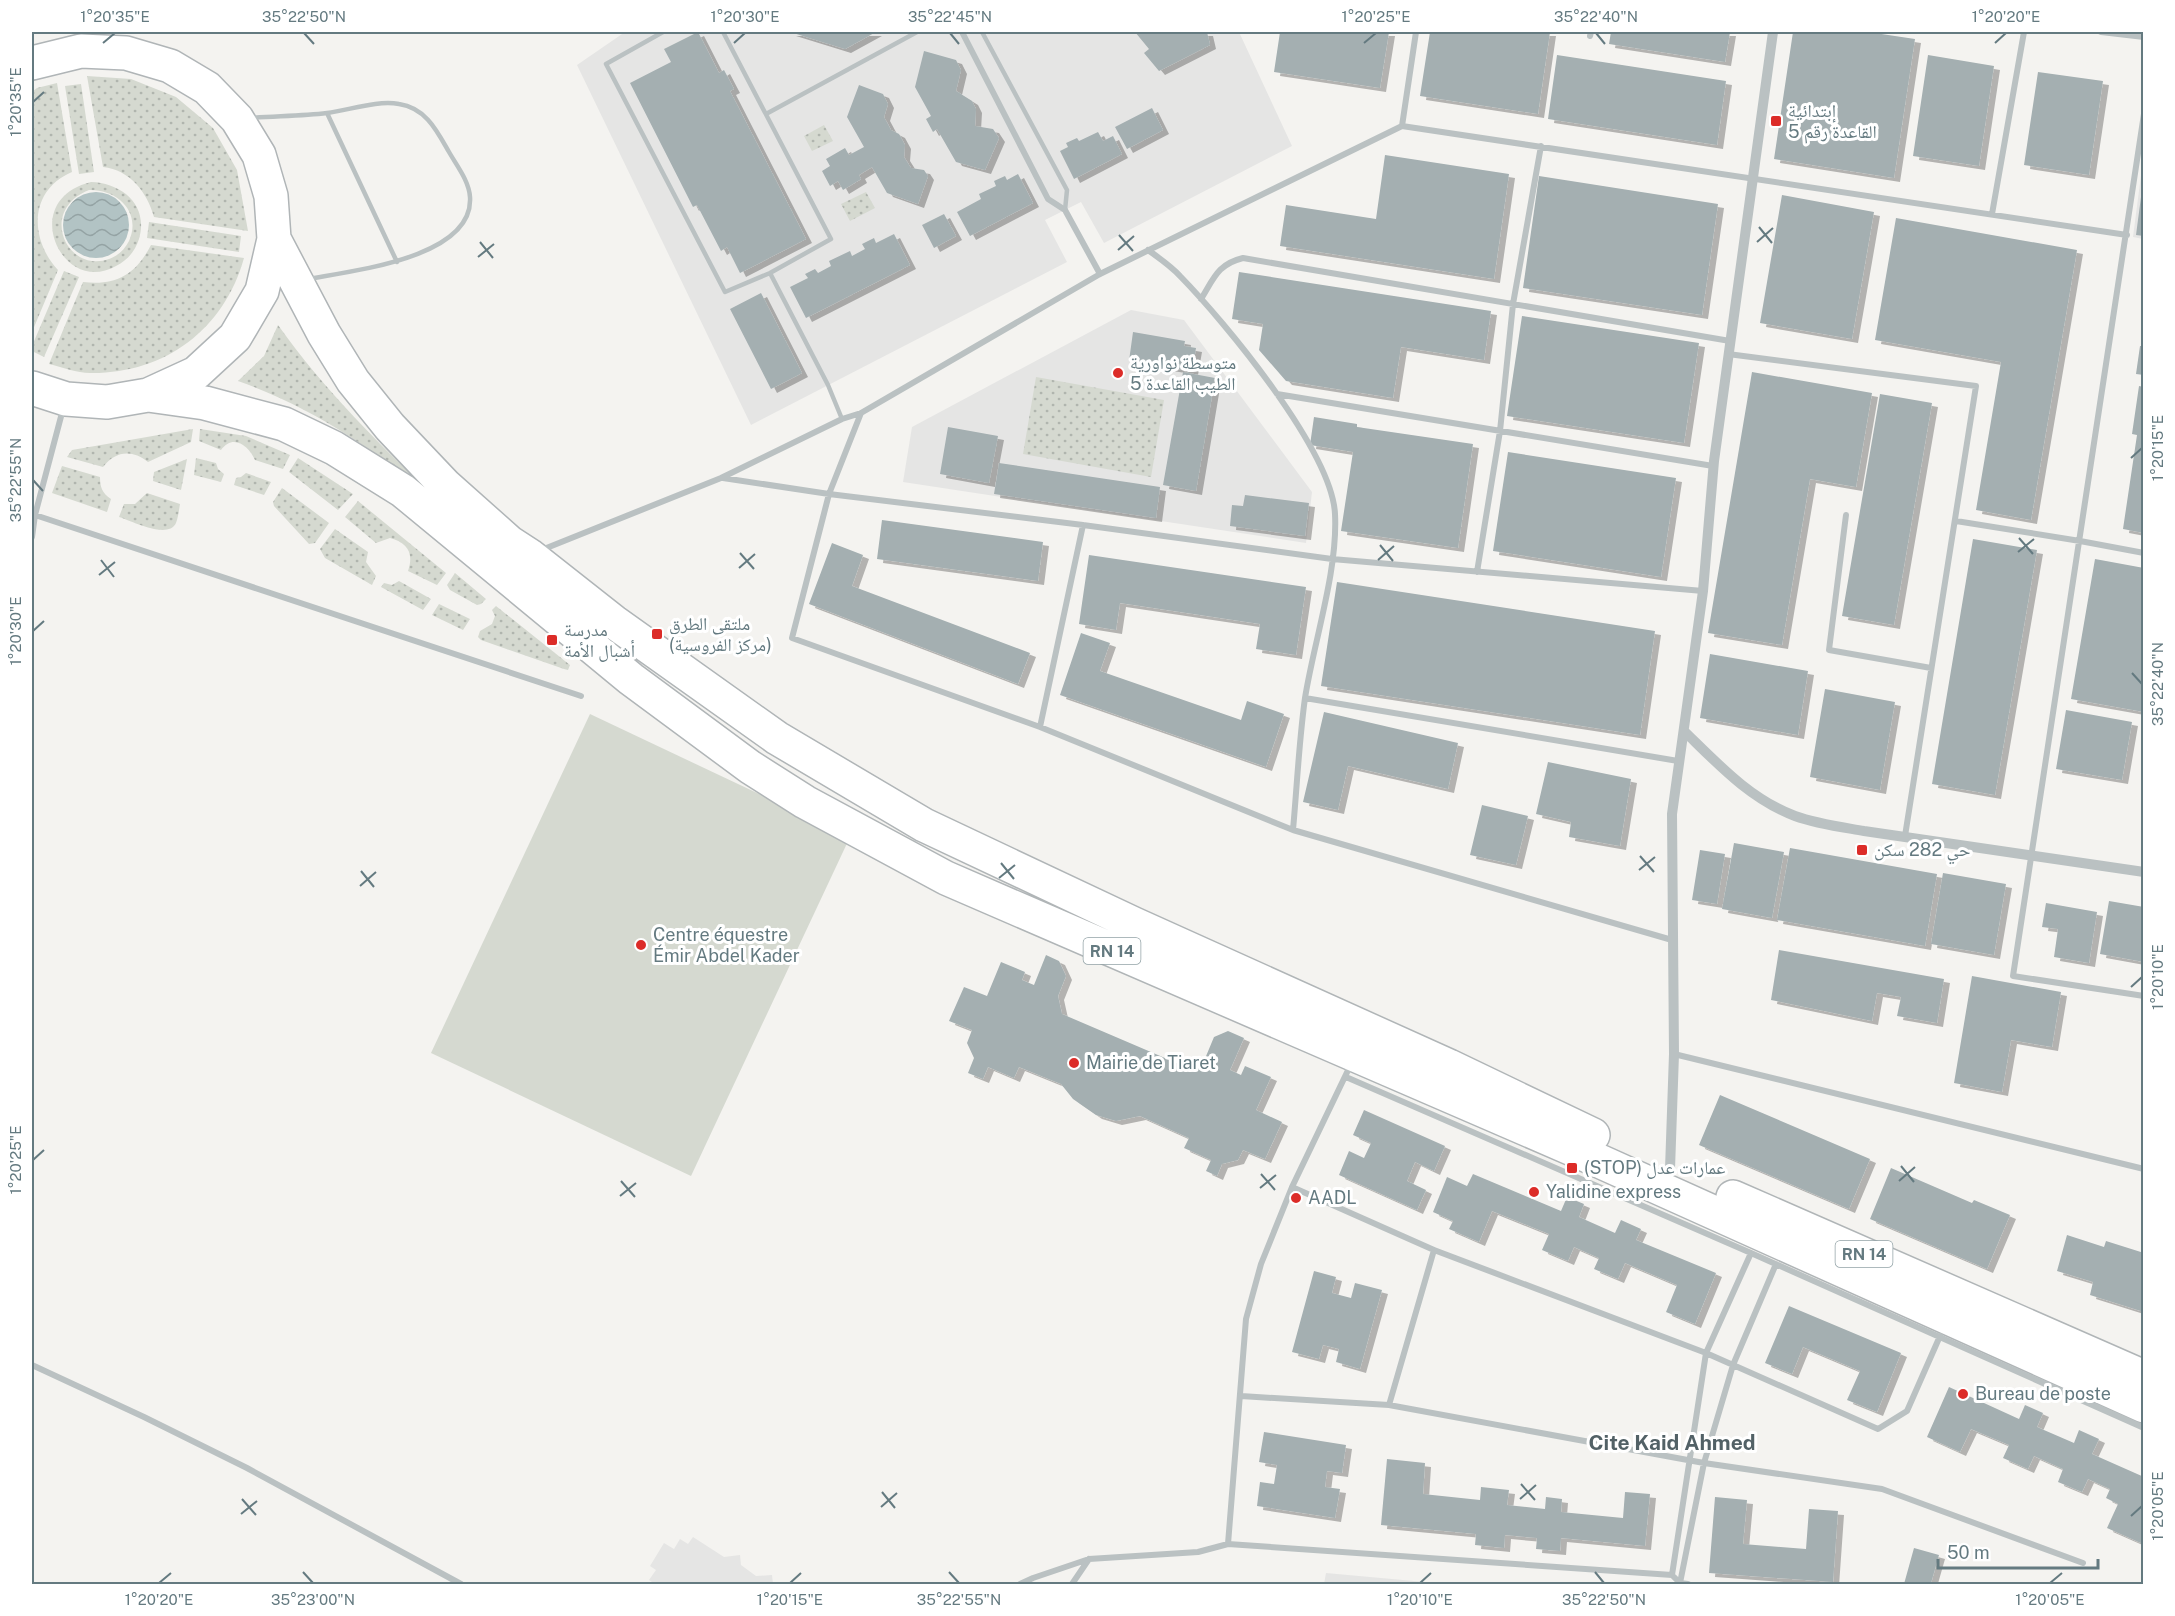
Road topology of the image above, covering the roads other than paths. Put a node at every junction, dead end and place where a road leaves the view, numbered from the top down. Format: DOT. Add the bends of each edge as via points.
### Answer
graph roads {
  1 [pos="138,32"];
  2 [pos="663,32"];
  3 [pos="723,32"];
  4 [pos="917,32"];
  5 [pos="963,32"];
  6 [pos="982,32"];
  7 [pos="1416,32"];
  8 [pos="1773,32"];
  9 [pos="2024,32"];
  10 [pos="2101,32"];
  11 [pos="2144,38"];
  12 [pos="32,63"];
  13 [pos="170,66"];
  14 [pos="327,113"];
  15 [pos="766,114"];
  16 [pos="2144,114"];
  17 [pos="237,119"];
  18 [pos="1402,126"];
  19 [pos="1541,146"];
  20 [pos="1753,178"];
  21 [pos="1065,210"];
  22 [pos="1992,214"];
  23 [pos="2127,235"];
  24 [pos="1148,250"];
  25 [pos="397,262"];
  26 [pos="770,273"];
  27 [pos="1100,274"];
  28 [pos="277,287"];
  29 [pos="1201,299"];
  30 [pos="1513,304"];
  31 [pos="1730,340"];
  32 [pos="1728,354"];
  33 [pos="32,388"];
  34 [pos="1276,394"];
  35 [pos="148,395"];
  36 [pos="66,399"];
  37 [pos="861,413"];
  38 [pos="842,419"];
  39 [pos="1500,431"];
  40 [pos="1713,466"];
  41 [pos="721,478"];
  42 [pos="829,494"];
  43 [pos="1846,515"];
  44 [pos="34,519"];
  45 [pos="1956,521"];
  46 [pos="1083,525"];
  47 [pos="32,537"];
  48 [pos="2080,541"];
  49 [pos="2144,553"];
  50 [pos="529,555"];
  51 [pos="1332,559"];
  52 [pos="1477,572"];
  53 [pos="1703,591"];
  54 [pos="1931,668"];
  55 [pos="580,696"];
  56 [pos="1305,699"];
  57 [pos="1040,727"];
  58 [pos="1684,731"];
  59 [pos="1678,761"];
  60 [pos="1293,830"];
  61 [pos="1905,837"];
  62 [pos="2032,855"];
  63 [pos="2144,872"];
  64 [pos="1672,940"];
  65 [pos="2144,996"];
  66 [pos="1674,1054"];
  67 [pos="1350,1066"];
  68 [pos="1670,1169"];
  69 [pos="2144,1169"];
  70 [pos="1292,1187"];
  71 [pos="1434,1250"];
  72 [pos="1751,1253"];
  73 [pos="1776,1264"];
  74 [pos="1940,1336"];
  75 [pos="1706,1353"];
  76 [pos="32,1365"];
  77 [pos="1732,1365"];
  78 [pos="2144,1377"];
  79 [pos="1241,1396"];
  80 [pos="1389,1405"];
  81 [pos="2144,1406"];
  82 [pos="2144,1428"];
  83 [pos="1689,1460"];
  84 [pos="1704,1463"];
  85 [pos="1228,1544"];
  86 [pos="1089,1559"];
  87 [pos="2083,1563"];
  88 [pos="1672,1575"];
  89 [pos="1680,1583"];
  90 [pos="461,1584"];
  91 [pos="1020,1584"];
  92 [pos="1072,1584"];
  93 [pos="1688,1584"];
  1 -- 13 [label="highway"];
  2 -- 26 [label="lane" via="606,64 724,292"];
  3 -- 15 [label="lane"];
  4 -- 15 [label="lane"];
  5 -- 21 [label="street" via="1048,199"];
  6 -- 21 [label="lane" via="1067,190"];
  7 -- 18 [label="street"];
  8 -- 20 [label="street"];
  9 -- 22 [label="street"];
  10 -- 11 [label="street"];
  12 -- 13 [label="highway" via="81,51 126,53"];
  13 -- 17 [label="highway" via="207,88"];
  14 -- 17 [label="lane"];
  14 -- 25 [label="lane"];
  14 -- 25 [label="lane" via="389,103 411,107 430,120 465,178 470,208 461,227 444,240"];
  15 -- 26 [label="lane" via="831,239"];
  16 -- 23 [label="street"];
  17 -- 28 [label="highway, RN 14" via="259,155 272,196"];
  18 -- 19 [label="street"];
  18 -- 24 [label="street"];
  19 -- 20 [label="street"];
  19 -- 30 [label="street"];
  20 -- 22 [label="street"];
  20 -- 31 [label="street"];
  21 -- 27 [label="street"];
  22 -- 23 [label="street"];
  23 -- 48 [label="street"];
  24 -- 27 [label="street"];
  24 -- 29 [label="street" via="1179,274"];
  25 -- 28 [label="lane"];
  26 -- 38 [label="lane"];
  27 -- 37 [label="street"];
  28 -- 35 [label="highway" via="235,337 196,373"];
  28 -- 50 [label="highway, RN 14" via="324,334 353,381 445,486"];
  29 -- 30 [label="street" via="1220,270 1243,258"];
  29 -- 34 [label="street"];
  30 -- 31 [label="street"];
  30 -- 39 [label="street"];
  31 -- 32 [label="street"];
  32 -- 40 [label="street"];
  32 -- 45 [label="street" via="1976,386"];
  33 -- 36 [label="highway"];
  34 -- 39 [label="street"];
  34 -- 51 [label="street" via="1330,486 1335,513"];
  35 -- 36 [label="highway" via="107,402"];
  35 -- 67 [label="highway, RN 14" via="205,403 284,424 334,447 403,491 671,711 805,802 946,878"];
  36 -- 44 [label="street"];
  37 -- 38 [label="street"];
  37 -- 42 [label="street"];
  38 -- 41 [label="street"];
  39 -- 40 [label="street"];
  39 -- 52 [label="street"];
  40 -- 53 [label="street"];
  41 -- 42 [label="street"];
  41 -- 50 [label="street"];
  42 -- 46 [label="street"];
  42 -- 57 [label="street" via="792,638"];
  43 -- 54 [label="street" via="1830,650"];
  44 -- 47 [label="street"];
  44 -- 55 [label="street"];
  45 -- 48 [label="street"];
  45 -- 54 [label="street"];
  46 -- 51 [label="street"];
  46 -- 57 [label="street"];
  48 -- 49 [label="street"];
  48 -- 62 [label="street"];
  50 -- 68 [label="highway, RN 14" via="614,622 777,738 924,825"];
  51 -- 52 [label="street"];
  51 -- 56 [label="street"];
  52 -- 53 [label="street"];
  53 -- 58 [label="street"];
  54 -- 61 [label="street"];
  56 -- 59 [label="street"];
  56 -- 60 [label="street"];
  57 -- 60 [label="street"];
  58 -- 59 [label="street"];
  58 -- 61 [label="street" via="1730,776 1776,808 1821,824"];
  59 -- 64 [label="street" via="1672,814"];
  60 -- 64 [label="street"];
  61 -- 62 [label="street"];
  62 -- 63 [label="street"];
  62 -- 65 [label="street" via="2013,976"];
  64 -- 66 [label="street"];
  66 -- 68 [label="street"];
  66 -- 69 [label="street"];
  67 -- 70 [label="street"];
  67 -- 72 [label="street"];
  67 -- 81 [label="highway, RN 14" via="1567,1147"];
  68 -- 78 [label="highway, RN 14"];
  70 -- 71 [label="street"];
  70 -- 79 [label="street" via="1246,1319"];
  71 -- 75 [label="street"];
  71 -- 80 [label="street"];
  72 -- 73 [label="street"];
  72 -- 75 [label="street"];
  73 -- 74 [label="street"];
  73 -- 77 [label="street"];
  74 -- 77 [label="street" via="1907,1411 1878,1429"];
  74 -- 82 [label="street"];
  75 -- 77 [label="street"];
  75 -- 83 [label="street"];
  76 -- 90 [label="street" via="237,1463"];
  77 -- 84 [label="street"];
  79 -- 80 [label="street"];
  79 -- 85 [label="street"];
  80 -- 83 [label="street"];
  83 -- 84 [label="street"];
  83 -- 88 [label="street"];
  84 -- 87 [label="street" via="1882,1489"];
  84 -- 89 [label="street"];
  85 -- 86 [label="street" via="1198,1552"];
  85 -- 88 [label="street"];
  86 -- 91 [label="street"];
  86 -- 92 [label="street"];
  88 -- 89 [label="street"];
  89 -- 93 [label="street"];
}
